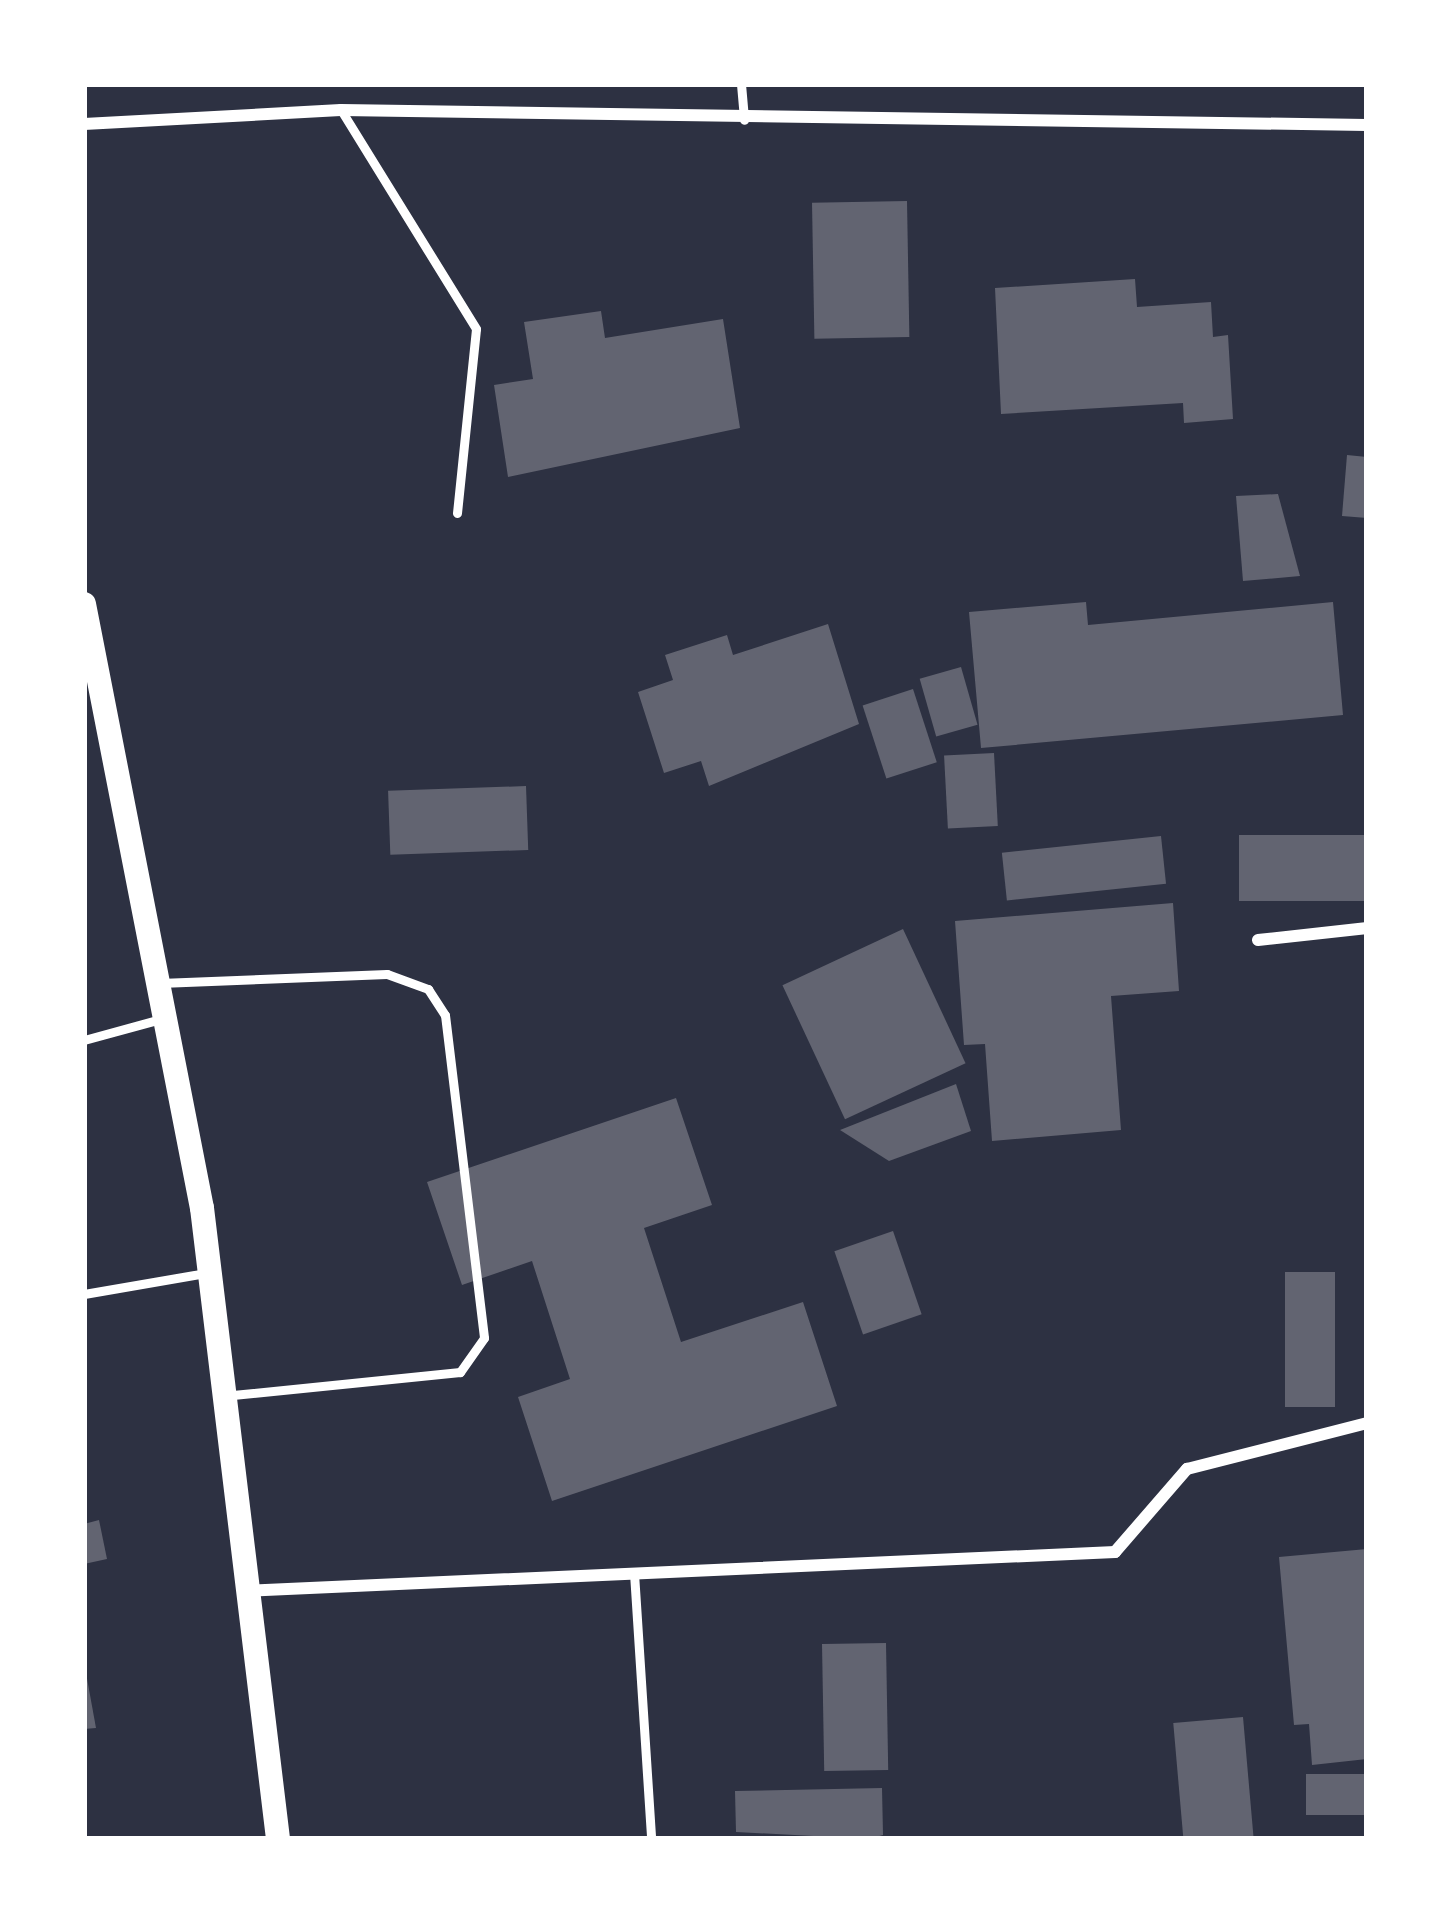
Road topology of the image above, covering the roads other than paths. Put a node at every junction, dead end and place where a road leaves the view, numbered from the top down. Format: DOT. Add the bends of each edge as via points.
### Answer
graph roads {
  1 [pos="741,84"];
  2 [pos="341,110"];
  3 [pos="743,120"];
  4 [pos="84,124"];
  5 [pos="1367,125"];
  6 [pos="457,513"];
  7 [pos="84,604"];
  8 [pos="92,666"];
  9 [pos="1367,928"];
  10 [pos="1258,940"];
  11 [pos="160,983"];
  12 [pos="166,1017"];
  13 [pos="84,1040"];
  14 [pos="210,1272"];
  15 [pos="84,1294"];
  16 [pos="224,1396"];
  17 [pos="1367,1423"];
  18 [pos="634,1573"];
  19 [pos="244,1591"];
  20 [pos="278,1839"];
  21 [pos="652,1839"];
  1 -- 3 [label="lane"];
  2 -- 3 [label="street"];
  2 -- 4 [label="street"];
  2 -- 6 [label="lane" via="476,329"];
  3 -- 5 [label="street"];
  7 -- 8 [label="main road"];
  8 -- 11 [label="main road"];
  9 -- 10 [label="street"];
  11 -- 12 [label="main road"];
  11 -- 16 [label="lane" via="387,974 428,988 445,1015 484,1338 460,1372"];
  12 -- 13 [label="lane"];
  12 -- 14 [label="main road"];
  14 -- 15 [label="lane"];
  14 -- 16 [label="main road"];
  16 -- 19 [label="main road"];
  17 -- 18 [label="street" via="1187,1469 1114,1552"];
  18 -- 19 [label="street"];
  18 -- 21 [label="lane"];
  19 -- 20 [label="main road"];
}
